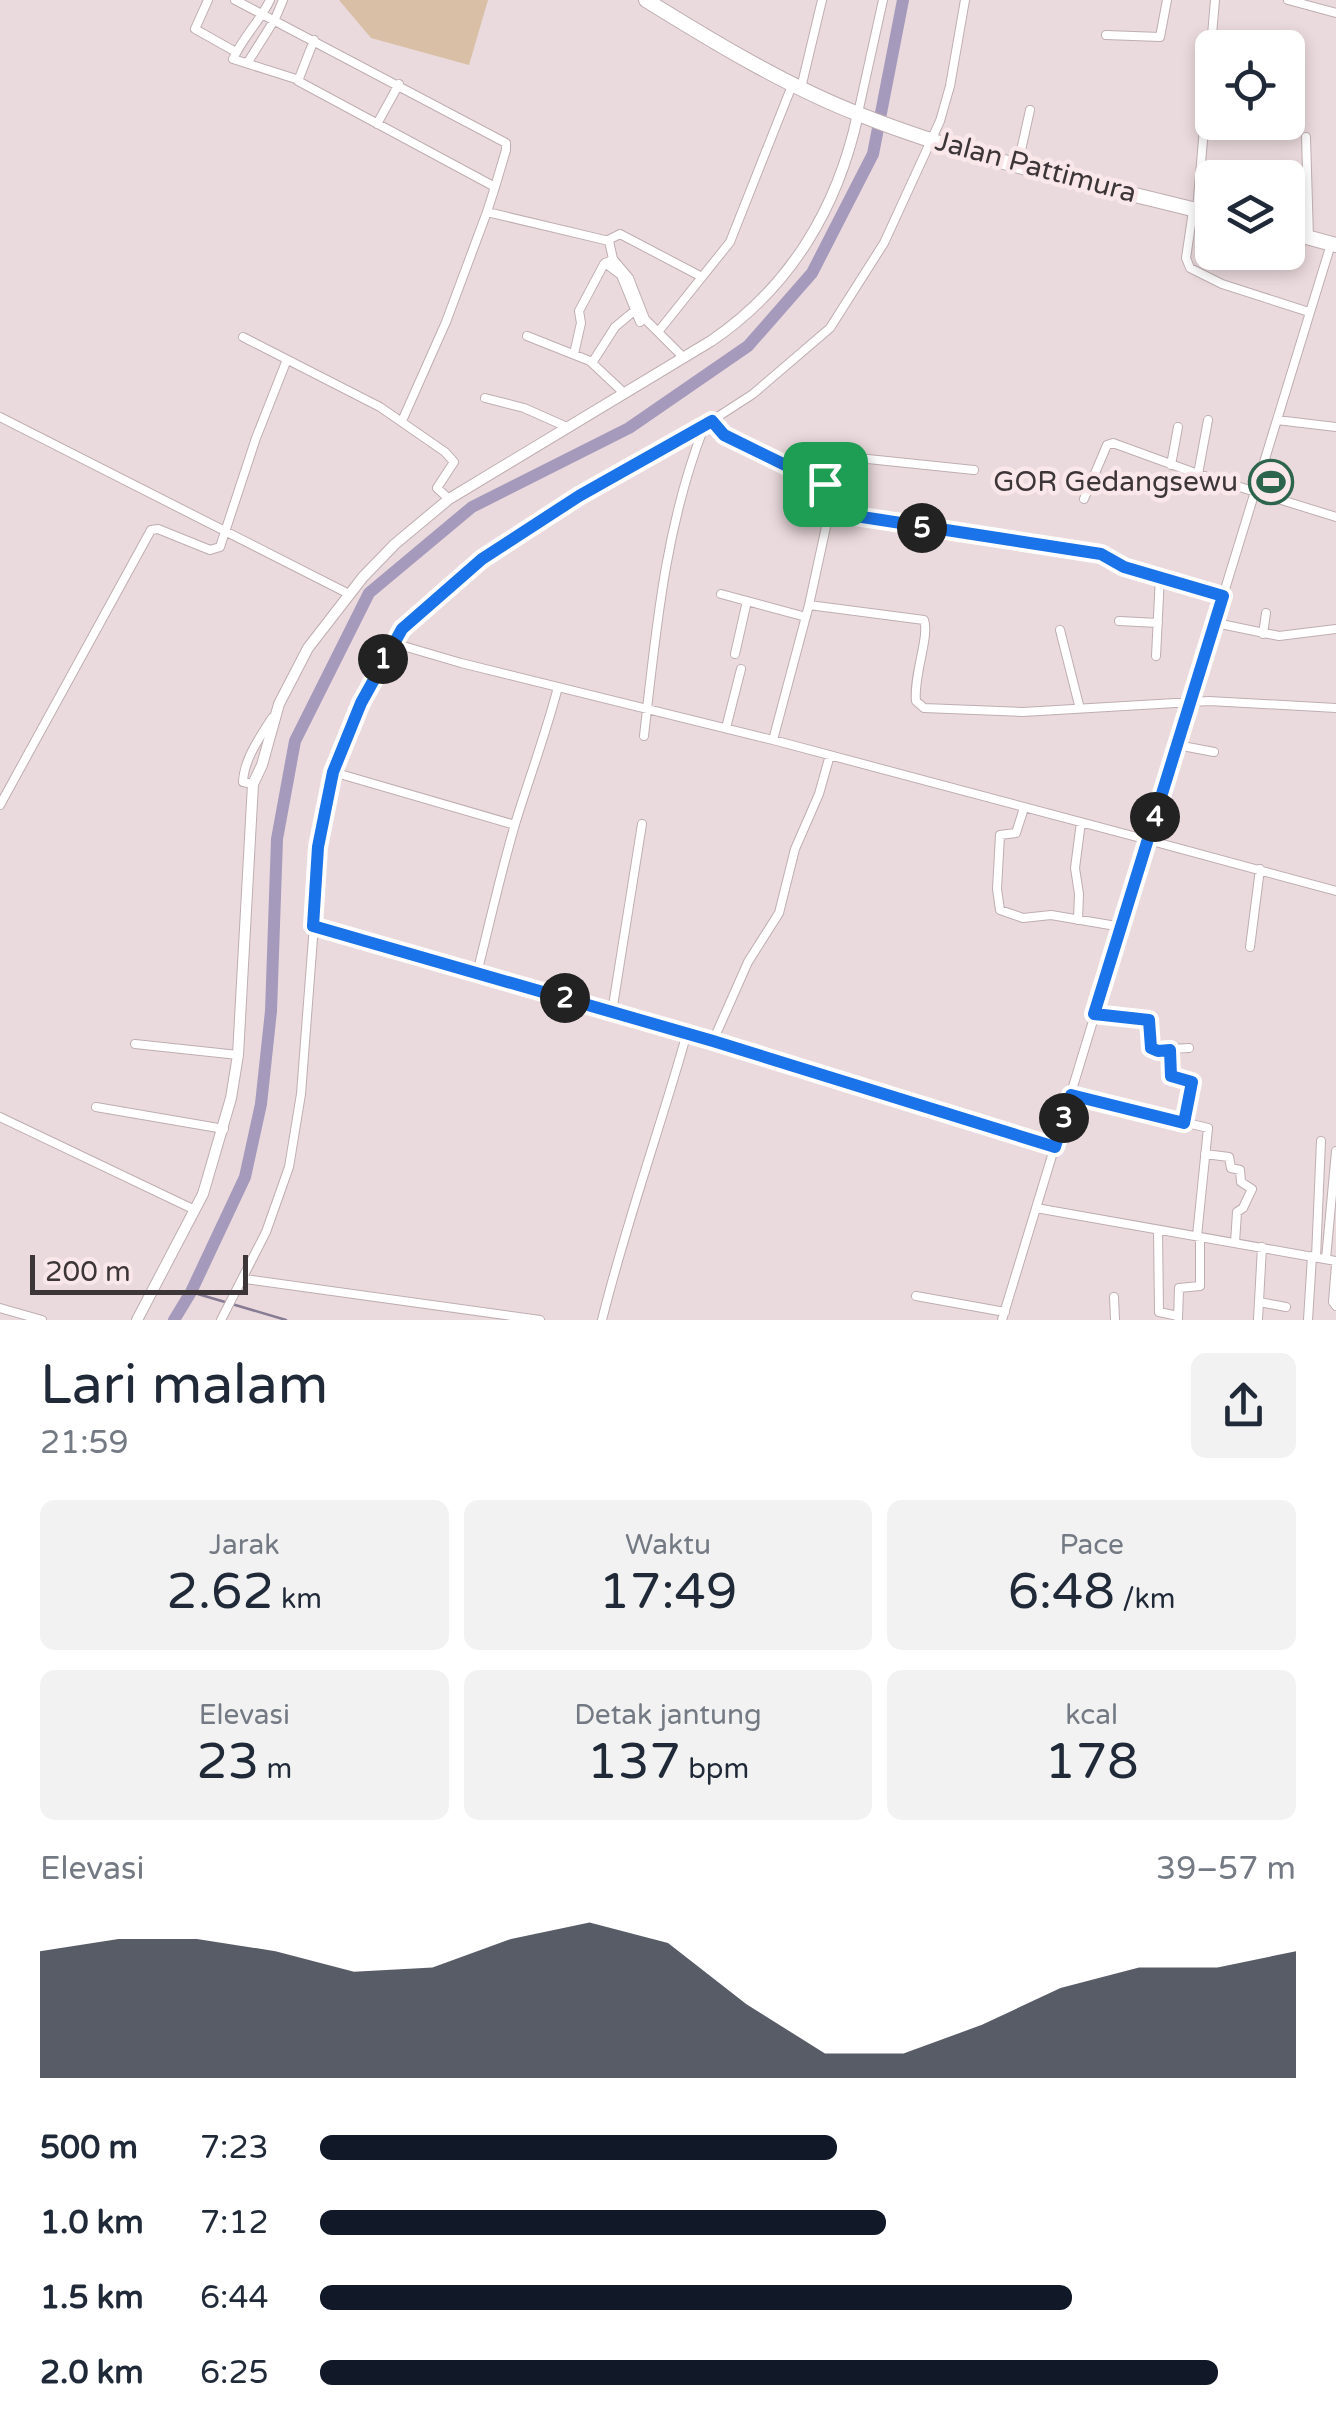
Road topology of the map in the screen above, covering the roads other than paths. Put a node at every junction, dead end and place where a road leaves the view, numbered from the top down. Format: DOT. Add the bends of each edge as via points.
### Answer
graph roads {
  1 [pos="208,0"];
  2 [pos="235,0"];
  3 [pos="270,0"];
  4 [pos="283,0"];
  5 [pos="646,0"];
  6 [pos="822,0"];
  7 [pos="883,0"];
  8 [pos="965,0"];
  9 [pos="1167,0"];
  10 [pos="1215,0"];
  11 [pos="1288,0"];
  12 [pos="1335,0"];
  13 [pos="1334,12"];
  14 [pos="264,14"];
  15 [pos="275,19"];
  16 [pos="1106,35"];
  17 [pos="314,40"];
  18 [pos="236,52"];
  19 [pos="248,62"];
  20 [pos="296,79"];
  21 [pos="399,84"];
  22 [pos="797,85"];
  23 [pos="1030,110"];
  24 [pos="860,115"];
  25 [pos="378,124"];
  26 [pos="1306,136"];
  27 [pos="931,140"];
  28 [pos="1204,160"];
  29 [pos="1018,164"];
  30 [pos="494,187"];
  31 [pos="1195,209"];
  32 [pos="487,212"];
  33 [pos="1195,230"];
  34 [pos="1305,237"];
  35 [pos="1308,238"];
  36 [pos="608,240"];
  37 [pos="1334,245"];
  38 [pos="609,260"];
  39 [pos="702,277"];
  40 [pos="636,308"];
  41 [pos="1308,312"];
  42 [pos="642,320"];
  43 [pos="630,332"];
  44 [pos="658,332"];
  45 [pos="527,336"];
  46 [pos="243,337"];
  47 [pos="574,354"];
  48 [pos="683,357"];
  49 [pos="286,362"];
  50 [pos="592,363"];
  51 [pos="624,393"];
  52 [pos="485,398"];
  53 [pos="0,417"];
  54 [pos="1208,420"];
  55 [pos="1277,420"];
  56 [pos="402,421"];
  57 [pos="708,423"];
  58 [pos="1336,426"];
  59 [pos="567,427"];
  60 [pos="1178,427"];
  61 [pos="1172,465"];
  62 [pos="974,470"];
  63 [pos="1198,474"];
  64 [pos="825,484"];
  65 [pos="1256,490"];
  66 [pos="449,499"];
  67 [pos="1084,499"];
  68 [pos="830,512"];
  69 [pos="1336,517"];
  70 [pos="227,534"];
  71 [pos="1160,576"];
  72 [pos="348,594"];
  73 [pos="721,594"];
  74 [pos="1223,596"];
  75 [pos="747,601"];
  76 [pos="809,605"];
  77 [pos="1266,613"];
  78 [pos="806,617"];
  79 [pos="1119,621"];
  80 [pos="1158,623"];
  81 [pos="1216,623"];
  82 [pos="1336,629"];
  83 [pos="1060,630"];
  84 [pos="1263,634"];
  85 [pos="393,643"];
  86 [pos="735,654"];
  87 [pos="1156,656"];
  88 [pos="741,668"];
  89 [pos="558,688"];
  90 [pos="1191,703"];
  91 [pos="647,708"];
  92 [pos="1336,708"];
  93 [pos="1080,709"];
  94 [pos="726,728"];
  95 [pos="644,736"];
  96 [pos="773,740"];
  97 [pos="1177,745"];
  98 [pos="1214,752"];
  99 [pos="830,755"];
  100 [pos="333,772"];
  101 [pos="0,805"];
  102 [pos="1024,808"];
  103 [pos="1081,822"];
  104 [pos="642,824"];
  105 [pos="515,825"];
  106 [pos="1148,840"];
  107 [pos="1260,869"];
  108 [pos="1336,891"];
  109 [pos="1078,920"];
  110 [pos="313,926"];
  111 [pos="1122,928"];
  112 [pos="1250,947"];
  113 [pos="477,972"];
  114 [pos="612,1012"];
  115 [pos="1094,1014"];
  116 [pos="687,1034"];
  117 [pos="713,1041"];
  118 [pos="135,1044"];
  119 [pos="1189,1048"];
  120 [pos="1170,1050"];
  121 [pos="238,1055"];
  122 [pos="1071,1095"];
  123 [pos="96,1107"];
  124 [pos="0,1117"];
  125 [pos="1184,1123"];
  126 [pos="224,1129"];
  127 [pos="1321,1141"];
  128 [pos="1055,1147"];
  129 [pos="1336,1151"];
  130 [pos="1205,1154"];
  131 [pos="1036,1208"];
  132 [pos="195,1210"];
  133 [pos="1158,1230"];
  134 [pos="1198,1236"];
  135 [pos="1235,1243"];
  136 [pos="1262,1247"];
  137 [pos="1318,1258"];
  138 [pos="1336,1263"];
  139 [pos="245,1279"];
  140 [pos="916,1296"];
  141 [pos="1114,1297"];
  142 [pos="1259,1302"];
  143 [pos="1336,1306"];
  144 [pos="1286,1307"];
  145 [pos="0,1308"];
  146 [pos="223,1316"];
  147 [pos="1004,1316"];
  148 [pos="1178,1318"];
  149 [pos="1258,1318"];
  150 [pos="42,1320"];
  151 [pos="137,1320"];
  152 [pos="235,1320"];
  153 [pos="536,1320"];
  154 [pos="602,1320"];
  155 [pos="1115,1320"];
  156 [pos="1308,1320"];
  1 -- 18 [label="street" via="194,29"];
  2 -- 14 [label="street"];
  3 -- 14 [label="street"];
  4 -- 15 [label="street"];
  5 -- 22 [label="highway, Jalan Pattimura"];
  6 -- 22 [label="street"];
  7 -- 24 [label="street"];
  8 -- 27 [label="street" via="948,98"];
  9 -- 16 [label="street" via="1160,37"];
  10 -- 28 [label="street"];
  11 -- 13 [label="street"];
  12 -- 13 [label="street"];
  14 -- 15 [label="street"];
  14 -- 18 [label="street"];
  15 -- 17 [label="street"];
  15 -- 19 [label="street"];
  17 -- 20 [label="street"];
  17 -- 21 [label="street"];
  18 -- 19 [label="street" via="235,61"];
  19 -- 20 [label="street"];
  20 -- 25 [label="street"];
  21 -- 25 [label="street"];
  21 -- 30 [label="street" via="506,143"];
  22 -- 24 [label="highway, Jalan Pattimura"];
  22 -- 39 [label="street" via="734,235"];
  23 -- 29 [label="street"];
  24 -- 27 [label="highway, Jalan Pattimura"];
  24 -- 48 [label="street" via="837,189 802,252 741,320"];
  25 -- 30 [label="street"];
  26 -- 35 [label="street"];
  27 -- 29 [label="highway, Jalan Pattimura"];
  27 -- 57 [label="street" via="884,243 830,328 774,378"];
  29 -- 31 [label="highway, Jalan Pattimura"];
  30 -- 32 [label="street"];
  32 -- 36 [label="street"];
  32 -- 56 [label="street"];
  33 -- 41 [label="street" via="1186,258 1190,268"];
  34 -- 35 [label="highway"];
  35 -- 37 [label="highway"];
  36 -- 38 [label="street"];
  36 -- 39 [label="street" via="620,234"];
  37 -- 41 [label="street"];
  38 -- 40 [label="street" via="629,278"];
  38 -- 47 [label="street" via="579,311"];
  39 -- 44 [label="street"];
  40 -- 42 [label="street"];
  40 -- 50 [label="street"];
  41 -- 55 [label="street"];
  42 -- 43 [label="street"];
  42 -- 44 [label="street"];
  44 -- 48 [label="street"];
  45 -- 47 [label="street"];
  46 -- 49 [label="street"];
  47 -- 50 [label="street"];
  48 -- 51 [label="street"];
  49 -- 56 [label="street"];
  49 -- 70 [label="street"];
  50 -- 51 [label="street"];
  51 -- 59 [label="street"];
  52 -- 59 [label="street"];
  53 -- 70 [label="street"];
  54 -- 63 [label="street"];
  55 -- 58 [label="street"];
  55 -- 65 [label="street"];
  56 -- 66 [label="street" via="454,460 437,486"];
  57 -- 64 [label="street"];
  57 -- 85 [label="street" via="482,559 416,614"];
  57 -- 91 [label="street" via="673,524"];
  59 -- 66 [label="street"];
  60 -- 61 [label="street"];
  61 -- 63 [label="street"];
  61 -- 67 [label="street" via="1108,444"];
  62 -- 64 [label="street" via="838,456"];
  63 -- 65 [label="street"];
  64 -- 68 [label="street" via="835,492"];
  65 -- 69 [label="street"];
  65 -- 74 [label="street"];
  66 -- 72 [label="street"];
  68 -- 71 [label="street" via="1101,554"];
  68 -- 76 [label="street"];
  70 -- 72 [label="street"];
  70 -- 101 [label="street" via="210,550 151,530"];
  71 -- 74 [label="street"];
  71 -- 80 [label="street"];
  72 -- 121 [label="street" via="308,648 275,714 253,784"];
  73 -- 75 [label="street"];
  74 -- 81 [label="street"];
  75 -- 78 [label="street"];
  75 -- 86 [label="street"];
  76 -- 78 [label="street"];
  76 -- 93 [label="street" via="924,620 915,694 924,708"];
  77 -- 84 [label="street"];
  78 -- 96 [label="street"];
  79 -- 80 [label="street"];
  80 -- 87 [label="street"];
  81 -- 84 [label="street"];
  81 -- 90 [label="street"];
  82 -- 84 [label="street"];
  83 -- 93 [label="street"];
  85 -- 89 [label="street"];
  85 -- 100 [label="street"];
  88 -- 94 [label="street"];
  89 -- 91 [label="street"];
  89 -- 105 [label="street"];
  90 -- 92 [label="street"];
  90 -- 93 [label="street"];
  90 -- 97 [label="street"];
  91 -- 94 [label="street"];
  91 -- 95 [label="street"];
  94 -- 96 [label="street"];
  96 -- 99 [label="street"];
  97 -- 98 [label="street"];
  97 -- 106 [label="street"];
  99 -- 102 [label="street"];
  99 -- 117 [label="street" via="779,913 748,962"];
  100 -- 105 [label="street"];
  100 -- 110 [label="street" via="318,847"];
  102 -- 103 [label="street"];
  102 -- 109 [label="street" via="1016,832 1001,834 998,906 1023,918"];
  103 -- 106 [label="street"];
  103 -- 109 [label="street"];
  104 -- 114 [label="street"];
  105 -- 113 [label="street"];
  106 -- 107 [label="street"];
  106 -- 111 [label="street"];
  107 -- 108 [label="street"];
  107 -- 112 [label="street"];
  109 -- 111 [label="street"];
  110 -- 113 [label="street"];
  110 -- 139 [label="street" via="292,1150"];
  111 -- 115 [label="street"];
  113 -- 114 [label="street"];
  114 -- 116 [label="street"];
  115 -- 120 [label="street" via="1147,1018 1151,1048"];
  115 -- 122 [label="street"];
  116 -- 117 [label="street"];
  116 -- 154 [label="street"];
  117 -- 128 [label="street"];
  118 -- 121 [label="street"];
  119 -- 120 [label="street"];
  120 -- 125 [label="street" via="1171,1076 1192,1082"];
  121 -- 126 [label="street"];
  122 -- 125 [label="street"];
  122 -- 128 [label="street"];
  123 -- 126 [label="street"];
  124 -- 132 [label="street"];
  125 -- 130 [label="street" via="1208,1128"];
  126 -- 132 [label="street"];
  127 -- 137 [label="street"];
  128 -- 131 [label="street"];
  129 -- 137 [label="street"];
  130 -- 134 [label="street"];
  130 -- 135 [label="street" via="1229,1157 1252,1189 1238,1210"];
  131 -- 133 [label="street"];
  131 -- 147 [label="street"];
  132 -- 151 [label="street"];
  133 -- 134 [label="street"];
  133 -- 148 [label="street" via="1159,1312"];
  134 -- 135 [label="street"];
  134 -- 148 [label="street" via="1200,1286 1179,1288"];
  135 -- 136 [label="street"];
  136 -- 137 [label="street"];
  136 -- 142 [label="street"];
  137 -- 138 [label="street"];
  137 -- 156 [label="street"];
  138 -- 143 [label="street"];
  139 -- 146 [label="street"];
  139 -- 153 [label="street"];
  140 -- 147 [label="street"];
  141 -- 155 [label="street"];
  142 -- 144 [label="street"];
  142 -- 149 [label="street"];
  145 -- 150 [label="street"];
  146 -- 152 [label="street"];
}
